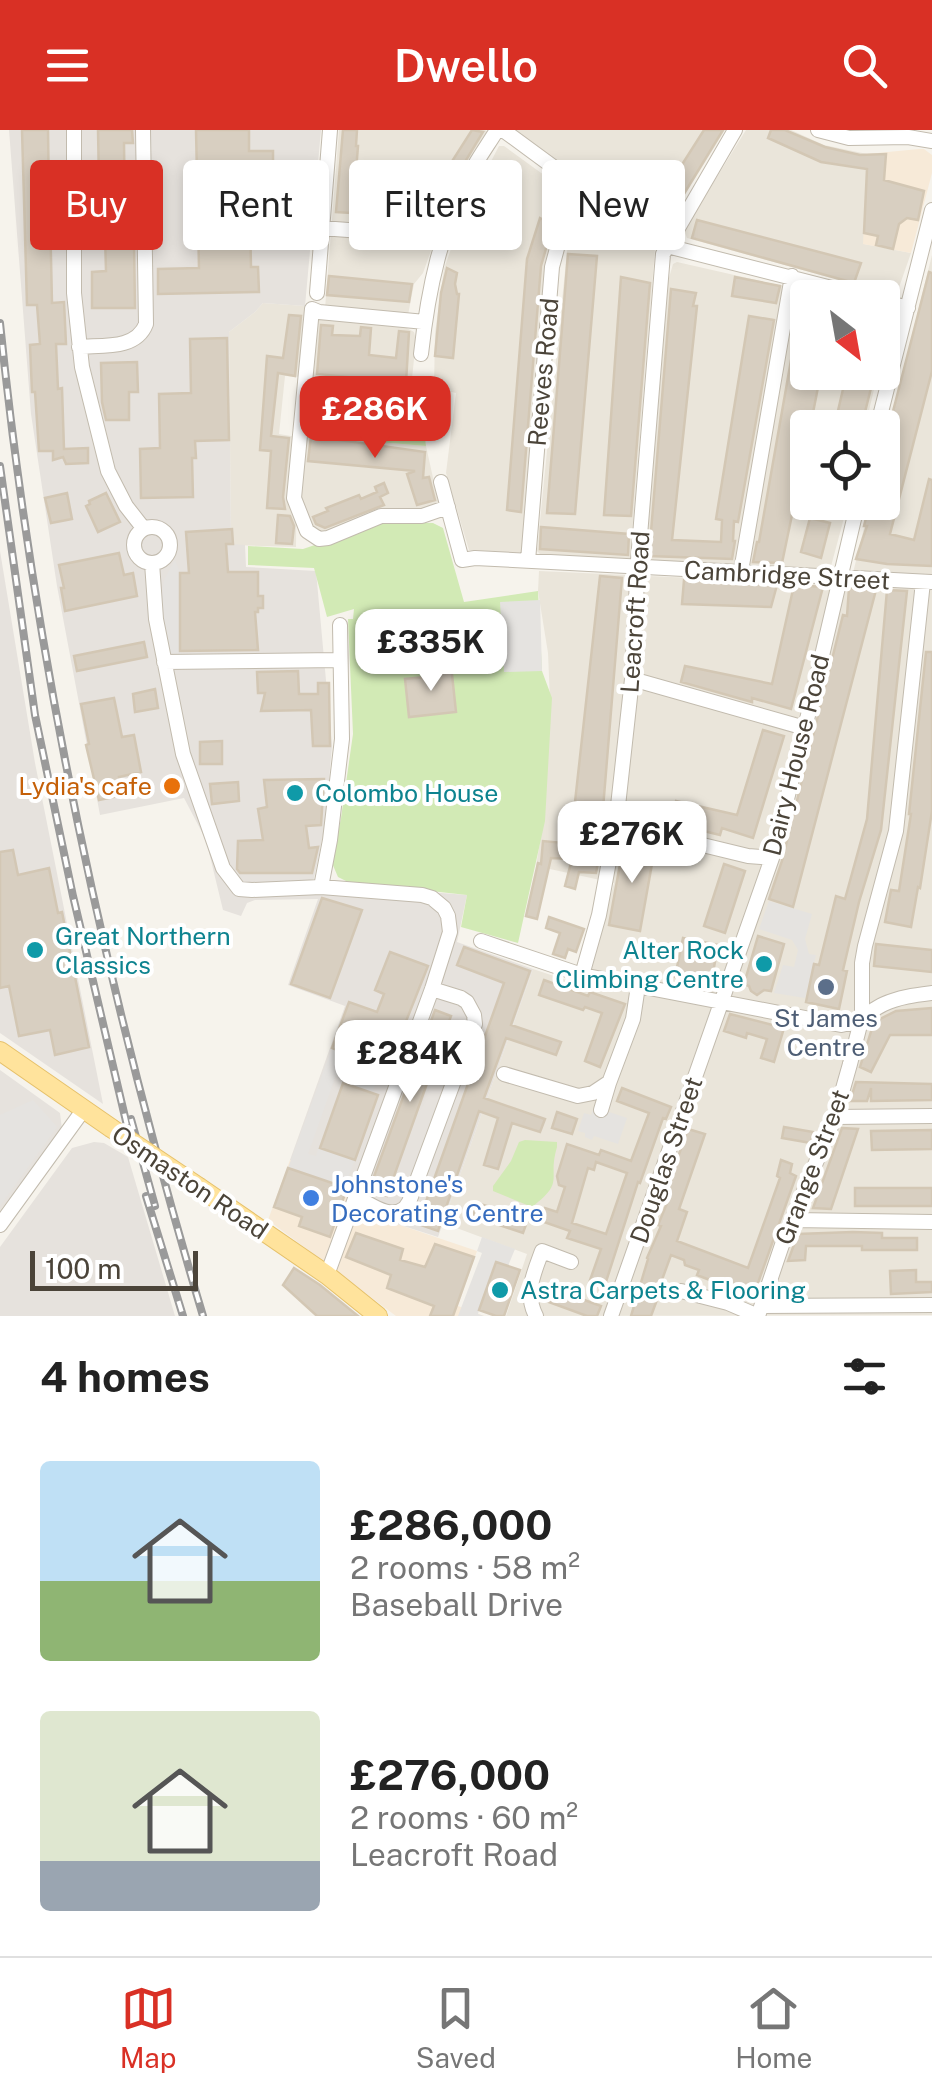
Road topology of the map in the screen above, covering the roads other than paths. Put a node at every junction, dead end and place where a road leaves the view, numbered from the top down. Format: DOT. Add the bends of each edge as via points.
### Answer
graph roads {
  1 [pos="74,130"];
  2 [pos="143,130"];
  3 [pos="330,130"];
  4 [pos="500,130"];
  5 [pos="735,130"];
  6 [pos="818,130"];
  7 [pos="931,130"];
  8 [pos="908,137"];
  9 [pos="932,140"];
  10 [pos="328,160"];
  11 [pos="542,160"];
  12 [pos="932,210"];
  13 [pos="685,217"];
  14 [pos="320,250"];
  15 [pos="556,250"];
  16 [pos="666,250"];
  17 [pos="685,250"];
  18 [pos="792,276"];
  19 [pos="806,280"];
  20 [pos="316,293"];
  21 [pos="900,306"];
  22 [pos="908,308"];
  23 [pos="424,322"];
  24 [pos="79,346"];
  25 [pos="421,354"];
  26 [pos="882,410"];
  27 [pos="441,482"];
  28 [pos="448,507"];
  29 [pos="854,520"];
  30 [pos="144,529"];
  31 [pos="528,560"];
  32 [pos="152,564"];
  33 [pos="638,567"];
  34 [pos="740,571"];
  35 [pos="839,578"];
  36 [pos="927,582"];
  37 [pos="340,625"];
  38 [pos="340,660"];
  39 [pos="164,662"];
  40 [pos="632,679"];
  41 [pos="806,728"];
  42 [pos="616,824"];
  43 [pos="772,858"];
  44 [pos="321,887"];
  45 [pos="481,941"];
  46 [pos="582,975"];
  47 [pos="638,986"];
  48 [pos="432,989"];
  49 [pos="932,994"];
  50 [pos="721,1003"];
  51 [pos="862,1017"];
  52 [pos="0,1052"];
  53 [pos="504,1074"];
  54 [pos="608,1082"];
  55 [pos="84,1109"];
  56 [pos="601,1110"];
  57 [pos="932,1116"];
  58 [pos="834,1117"];
  59 [pos="356,1197"];
  60 [pos="793,1220"];
  61 [pos="932,1222"];
  62 [pos="0,1225"];
  63 [pos="571,1262"];
  64 [pos="327,1276"];
  65 [pos="681,1291"];
  66 [pos="932,1305"];
  67 [pos="760,1313"];
  68 [pos="378,1316"];
  69 [pos="536,1316"];
  70 [pos="611,1316"];
  1 -- 24 [label="street"];
  2 -- 24 [label="street" via="146,324 127,342"];
  3 -- 10 [label="street"];
  4 -- 11 [label="street"];
  4 -- 23 [label="street" via="450,217"];
  5 -- 13 [label="street"];
  6 -- 8 [label="street" via="849,138"];
  7 -- 8 [label="street"];
  8 -- 9 [label="street"];
  12 -- 22 [label="street"];
  14 -- 20 [label="street"];
  15 -- 31 [label="street, Reeves Road"];
  16 -- 33 [label="street, Leacroft Road"];
  17 -- 18 [label="street"];
  18 -- 19 [label="street"];
  18 -- 34 [label="street"];
  21 -- 22 [label="street"];
  22 -- 26 [label="street"];
  23 -- 25 [label="street"];
  23 -- 28 [label="street" via="315,310 294,498 307,531 318,539 381,516 422,516"];
  24 -- 30 [label="street" via="108,471"];
  27 -- 28 [label="street"];
  28 -- 31 [label="street, Cambridge Street" via="462,560"];
  29 -- 35 [label="street, Dairy House Road"];
  30 -- 32 [label="street" via="134,550"];
  30 -- 32 [label="street" via="161,529 170,543 166,556"];
  31 -- 33 [label="street, Cambridge Street"];
  32 -- 39 [label="street"];
  33 -- 34 [label="street, Cambridge Street"];
  33 -- 40 [label="street, Leacroft Road"];
  34 -- 35 [label="street, Cambridge Street"];
  35 -- 36 [label="street, Cambridge Street"];
  35 -- 41 [label="street, Dairy House Road"];
  36 -- 51 [label="street, Grange Street" via="896,831 862,964"];
  37 -- 38 [label="street"];
  38 -- 39 [label="street"];
  38 -- 44 [label="street" via="342,739"];
  39 -- 44 [label="street" via="183,754 230,881 252,890"];
  40 -- 41 [label="street"];
  40 -- 42 [label="street, Leacroft Road"];
  41 -- 43 [label="street, Dairy House Road"];
  42 -- 43 [label="street"];
  42 -- 46 [label="street, Leacroft Road"];
  43 -- 50 [label="street, Dairy House Road"];
  44 -- 48 [label="street" via="422,895 439,903 450,932"];
  45 -- 46 [label="street"];
  46 -- 47 [label="street"];
  47 -- 50 [label="street"];
  47 -- 54 [label="street"];
  48 -- 59 [label="street"];
  48 -- 59 [label="street" via="471,1008 475,1024 464,1056 409,1202 390,1214"];
  49 -- 51 [label="street" via="898,999"];
  50 -- 51 [label="street" via="833,1024"];
  50 -- 70 [label="street, Douglas Street"];
  51 -- 58 [label="street, Grange Street"];
  52 -- 55 [label="main road, Osmaston Road"];
  53 -- 54 [label="street" via="578,1096"];
  54 -- 56 [label="street"];
  55 -- 62 [label="street"];
  55 -- 64 [label="main road, Osmaston Road, bridge"];
  57 -- 58 [label="street"];
  58 -- 60 [label="street, Grange Street"];
  59 -- 64 [label="street"];
  60 -- 61 [label="street"];
  60 -- 67 [label="street, Grange Street"];
  63 -- 69 [label="street" via="542,1251 529,1290"];
  64 -- 68 [label="main road, Osmaston Road"];
  65 -- 67 [label="street"];
  66 -- 67 [label="street"];
}
